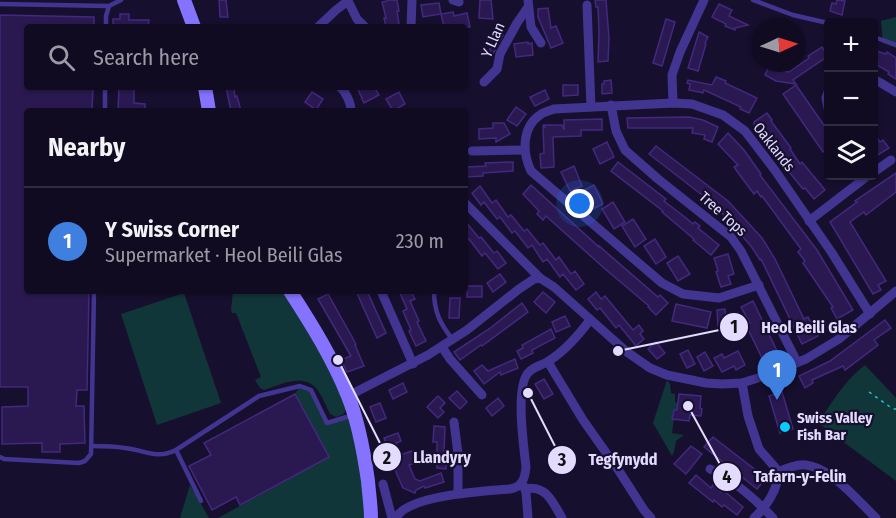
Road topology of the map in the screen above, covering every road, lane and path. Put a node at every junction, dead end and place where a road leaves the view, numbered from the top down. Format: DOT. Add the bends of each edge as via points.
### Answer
graph roads {
  1 [pos="121,0"];
  2 [pos="184,0"];
  3 [pos="412,0"];
  4 [pos="704,0"];
  5 [pos="753,0"];
  6 [pos="348,1"];
  7 [pos="0,4"];
  8 [pos="528,4"];
  9 [pos="587,5"];
  10 [pos="109,6"];
  11 [pos="824,22"];
  12 [pos="106,24"];
  13 [pos="193,24"];
  14 [pos="321,24"];
  15 [pos="362,24"];
  16 [pos="411,24"];
  17 [pos="878,39"];
  18 [pos="541,43"];
  19 [pos="896,45"];
  20 [pos="484,82"];
  21 [pos="878,82"];
  22 [pos="105,90"];
  23 [pos="206,90"];
  24 [pos="343,90"];
  25 [pos="896,92"];
  26 [pos="673,103"];
  27 [pos="611,105"];
  28 [pos="591,107"];
  29 [pos="105,108"];
  30 [pos="208,108"];
  31 [pos="351,108"];
  32 [pos="524,150"];
  33 [pos="472,151"];
  34 [pos="891,160"];
  35 [pos="878,168"];
  36 [pos="861,180"];
  37 [pos="468,206"];
  38 [pos="808,221"];
  39 [pos="540,278"];
  40 [pos="759,285"];
  41 [pos="896,291"];
  42 [pos="94,294"];
  43 [pos="292,294"];
  44 [pos="382,294"];
  45 [pos="434,294"];
  46 [pos="870,314"];
  47 [pos="590,320"];
  48 [pos="452,339"];
  49 [pos="442,347"];
  50 [pos="548,362"];
  51 [pos="797,362"];
  52 [pos="413,364"];
  53 [pos="742,383"];
  54 [pos="869,392"];
  55 [pos="482,395"];
  56 [pos="348,396"];
  57 [pos="896,409"];
  58 [pos="354,415"];
  59 [pos="454,422"];
  60 [pos="92,446"];
  61 [pos="176,450"];
  62 [pos="0,457"];
  63 [pos="710,469"];
  64 [pos="779,472"];
  65 [pos="383,484"];
  66 [pos="523,486"];
  67 [pos="458,493"];
  68 [pos="201,501"];
  69 [pos="764,508"];
  70 [pos="371,518"];
  71 [pos="394,518"];
  72 [pos="528,518"];
  73 [pos="562,518"];
  74 [pos="651,518"];
  75 [pos="754,518"];
  76 [pos="773,518"];
  77 [pos="876,518"];
  1 -- 10 [label="lane"];
  2 -- 13 [label="main road"];
  3 -- 16 [label="street"];
  4 -- 26 [label="street" via="672,75"];
  5 -- 11 [label="lane"];
  6 -- 14 [label="street"];
  6 -- 15 [label="street"];
  7 -- 10 [label="lane"];
  8 -- 18 [label="street, Y Llan" via="531,27"];
  8 -- 20 [label="street, Y Llan" via="500,54 497,69"];
  9 -- 28 [label="street"];
  10 -- 12 [label="lane"];
  17 -- 19 [label="lane"];
  21 -- 25 [label="street"];
  22 -- 29 [label="lane"];
  23 -- 30 [label="main road"];
  24 -- 31 [label="street"];
  26 -- 27 [label="street, Oaklands"];
  26 -- 38 [label="street, Oaklands" via="692,104 723,115 745,131"];
  27 -- 28 [label="street, Oaklands"];
  27 -- 40 [label="street, Tree Tops" via="625,150 731,237"];
  28 -- 32 [label="street, Oaklands" via="554,109 540,115 528,128"];
  32 -- 33 [label="street"];
  32 -- 40 [label="street" via="531,171 662,283 683,294 719,298"];
  34 -- 35 [label="street"];
  36 -- 38 [label="street"];
  37 -- 39 [label="street"];
  38 -- 46 [label="street, Oaklands"];
  39 -- 47 [label="street"];
  39 -- 48 [label="street"];
  40 -- 51 [label="street, Tree Tops"];
  41 -- 46 [label="street"];
  42 -- 60 [label="lane"];
  43 -- 56 [label="main road" via="326,349"];
  44 -- 52 [label="street"];
  45 -- 48 [label="lane" via="438,318"];
  46 -- 51 [label="street" via="825,349"];
  47 -- 50 [label="street" via="577,338"];
  47 -- 53 [label="street" via="650,368 707,385"];
  48 -- 49 [label="street"];
  49 -- 52 [label="street"];
  49 -- 55 [label="street"];
  50 -- 66 [label="street" via="530,370 522,386 526,467"];
  50 -- 74 [label="street"];
  51 -- 53 [label="street"];
  52 -- 56 [label="street"];
  53 -- 64 [label="street" via="759,449"];
  54 -- 57 [label="path"];
  56 -- 58 [label="main road"];
  58 -- 61 [label="lane" via="327,423 311,390 293,387 259,396"];
  58 -- 70 [label="main road" via="365,457"];
  59 -- 67 [label="street"];
  60 -- 61 [label="lane" via="162,455"];
  60 -- 62 [label="lane" via="91,454 79,463"];
  61 -- 68 [label="lane"];
  63 -- 69 [label="street" via="725,476"];
  64 -- 69 [label="street" via="775,492"];
  64 -- 77 [label="street" via="805,465 817,468 848,489"];
  65 -- 71 [label="street"];
  66 -- 67 [label="street"];
  66 -- 72 [label="street"];
  66 -- 73 [label="street" via="546,493"];
  67 -- 71 [label="street" via="415,504"];
  69 -- 75 [label="street"];
  69 -- 76 [label="street"];
}
